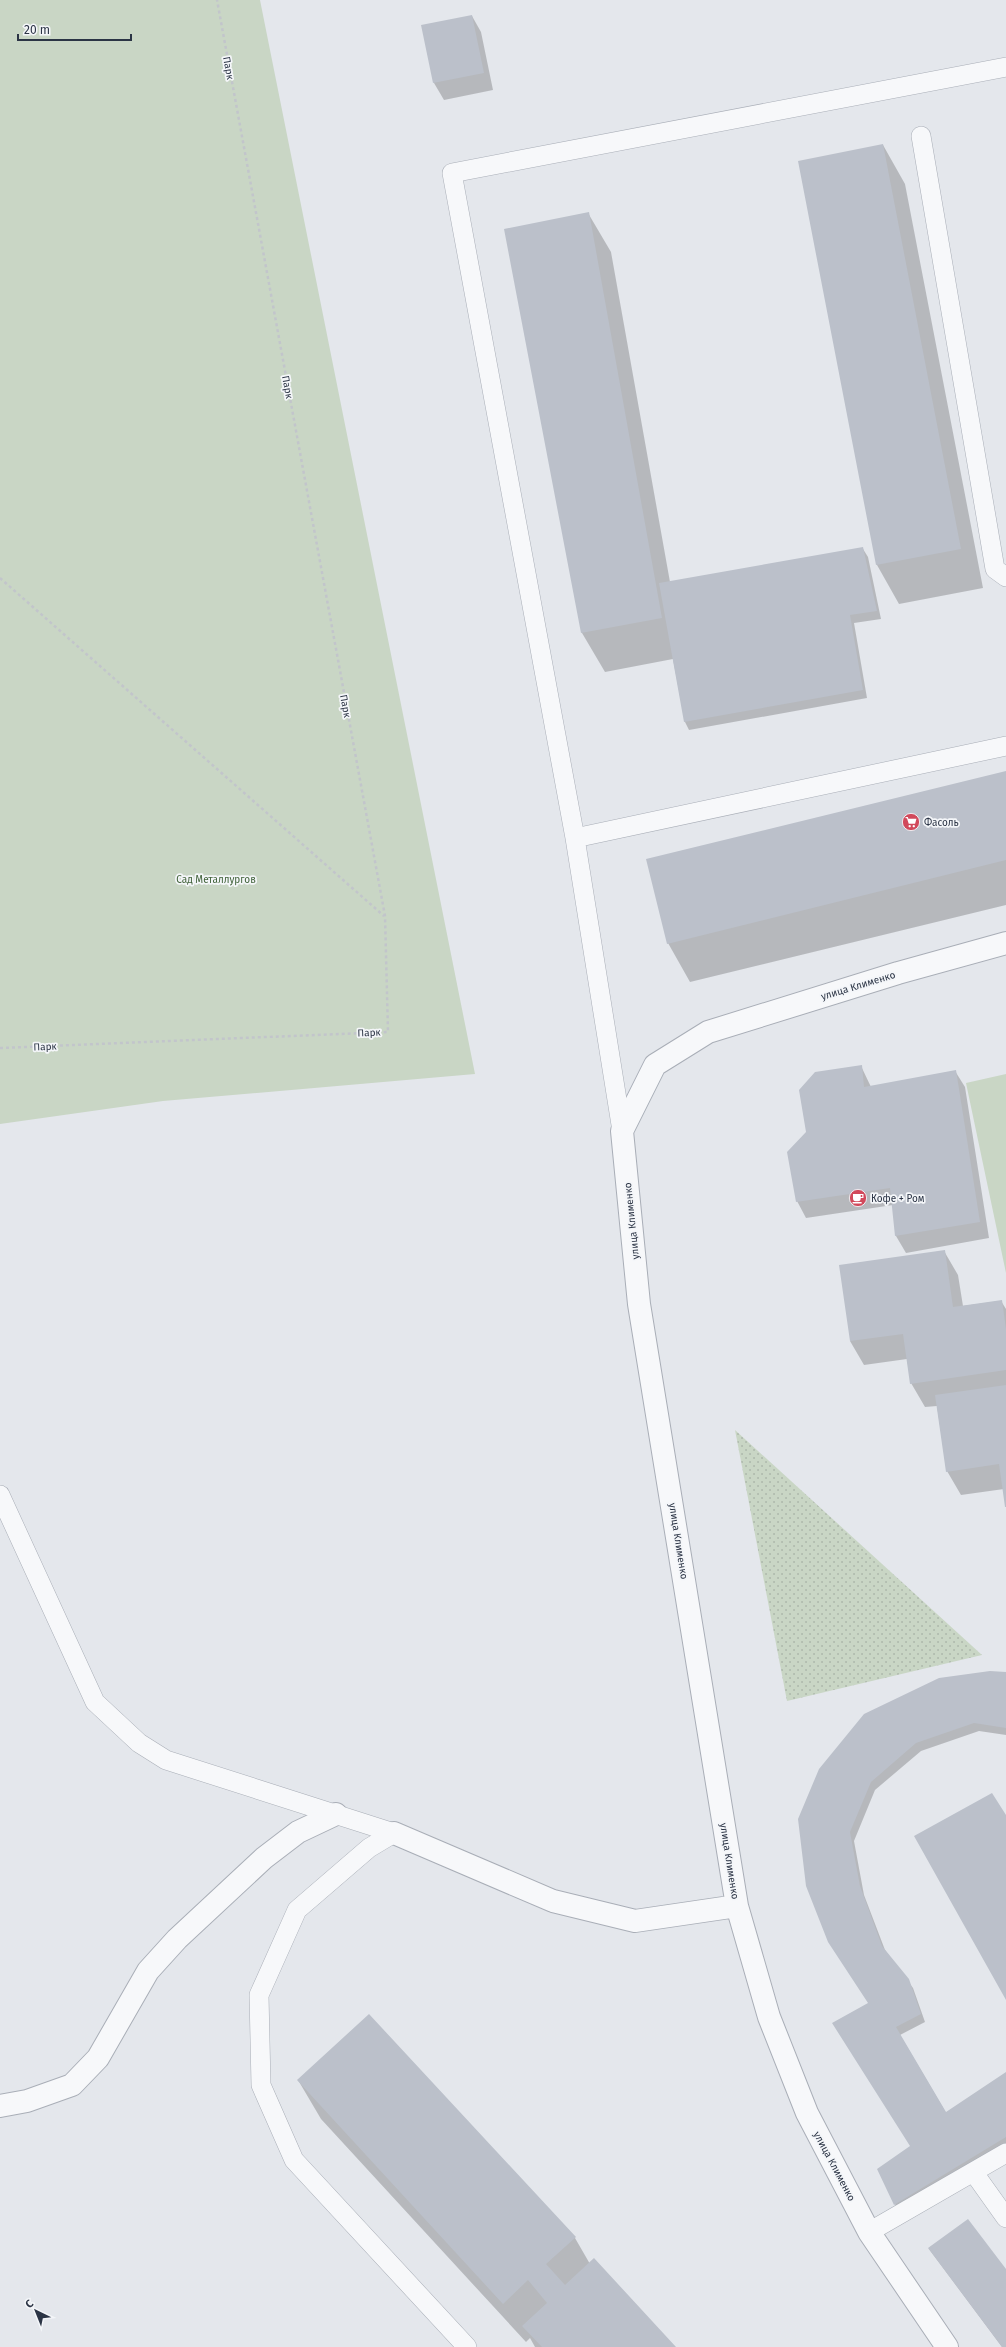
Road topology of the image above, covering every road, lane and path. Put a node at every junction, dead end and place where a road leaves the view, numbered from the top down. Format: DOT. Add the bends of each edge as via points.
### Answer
graph roads {
  1 [pos="217,0"];
  2 [pos="1006,67"];
  3 [pos="922,136"];
  4 [pos="1006,577"];
  5 [pos="0,578"];
  6 [pos="1006,746"];
  7 [pos="575,838"];
  8 [pos="385,916"];
  9 [pos="1006,943"];
  10 [pos="0,1048"];
  11 [pos="622,1131"];
  12 [pos="0,1495"];
  13 [pos="336,1814"];
  14 [pos="394,1833"];
  15 [pos="737,1906"];
  16 [pos="0,2106"];
  17 [pos="1006,2153"];
  18 [pos="974,2173"];
  19 [pos="1006,2218"];
  20 [pos="869,2232"];
  21 [pos="467,2347"];
  22 [pos="947,2347"];
  1 -- 8 [label="path, Парк"];
  2 -- 7 [label="lane" via="452,173"];
  3 -- 4 [label="lane" via="995,569"];
  5 -- 8 [label="path"];
  6 -- 7 [label="lane"];
  7 -- 11 [label="lane"];
  8 -- 10 [label="path, Парк" via="388,1032"];
  9 -- 11 [label="street, улица Клименко" via="898,973 708,1032 655,1065"];
  11 -- 15 [label="street, улица Клименко" via="639,1304"];
  12 -- 13 [label="lane" via="95,1702 139,1743 166,1760"];
  13 -- 14 [label="lane"];
  13 -- 16 [label="street" via="298,1832 264,1858 177,1939 148,1971 98,2058 72,2085 27,2101"];
  14 -- 15 [label="street" via="553,1901 635,1921"];
  14 -- 21 [label="lane" via="369,1848 296,1910 259,1995 261,2085 294,2160"];
  15 -- 20 [label="street, улица Клименко" via="768,2017 807,2113"];
  17 -- 18 [label="lane"];
  18 -- 19 [label="lane"];
  18 -- 20 [label="lane"];
  20 -- 22 [label="street, улица Клименко"];
}
